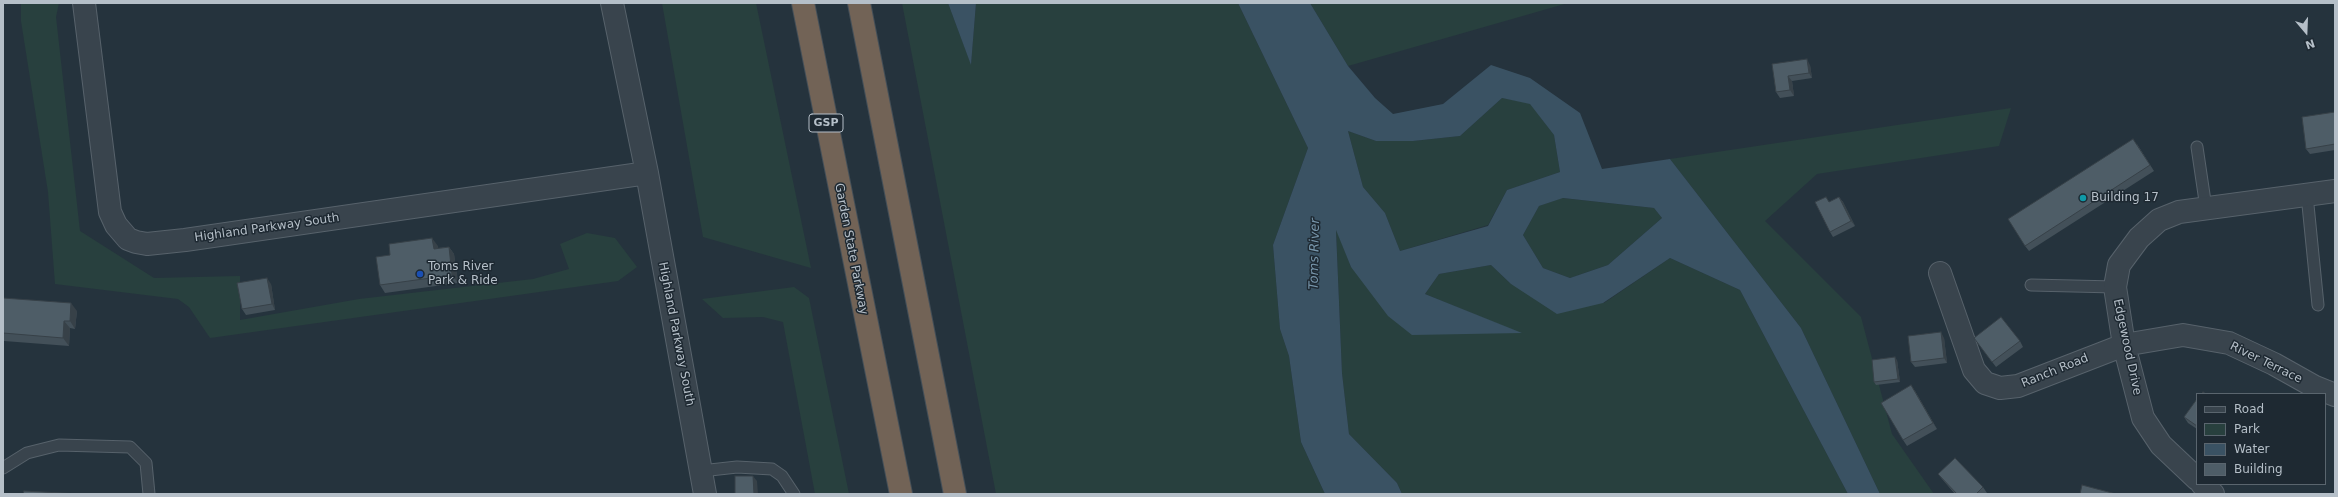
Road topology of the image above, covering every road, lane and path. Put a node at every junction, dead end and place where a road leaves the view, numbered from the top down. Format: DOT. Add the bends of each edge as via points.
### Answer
graph roads {
  1 [pos="84,3"];
  2 [pos="612,3"];
  3 [pos="803,3"];
  4 [pos="858,3"];
  5 [pos="2198,147"];
  6 [pos="647,173"];
  7 [pos="2335,192"];
  8 [pos="2307,195"];
  9 [pos="2206,208"];
  10 [pos="1940,273"];
  11 [pos="2031,285"];
  12 [pos="2115,287"];
  13 [pos="2318,305"];
  14 [pos="2124,345"];
  15 [pos="2335,395"];
  16 [pos="3,468"];
  17 [pos="701,471"];
  18 [pos="2196,478"];
  19 [pos="2203,485"];
  20 [pos="149,494"];
  21 [pos="705,494"];
  22 [pos="794,494"];
  23 [pos="900,494"];
  24 [pos="955,494"];
  25 [pos="2213,494"];
  1 -- 6 [label="street, Highland Parkway South" via="110,212 116,225 128,239 136,242 147,244 185,240"];
  2 -- 6 [label="street, Highland Parkway South"];
  3 -- 23 [label="highway, Garden State Parkway / GSP"];
  4 -- 24 [label="highway"];
  5 -- 9 [label="lane"];
  6 -- 17 [label="street, Highland Parkway South"];
  7 -- 8 [label="street, Edgewood Drive"];
  8 -- 9 [label="street, Edgewood Drive"];
  8 -- 13 [label="lane"];
  9 -- 12 [label="street, Edgewood Drive" via="2179,212 2158,220 2139,238 2119,265"];
  10 -- 14 [label="street, Ranch Road" via="1974,370 1985,383 2000,388 2018,386"];
  11 -- 12 [label="lane"];
  12 -- 14 [label="street, Edgewood Drive"];
  14 -- 15 [label="street, River Terrace" via="2183,335 2229,343"];
  14 -- 18 [label="street, Edgewood Drive" via="2143,418 2161,445"];
  16 -- 20 [label="lane" via="27,453 59,445 130,447 146,463"];
  17 -- 21 [label="street, Highland Parkway South"];
  17 -- 22 [label="lane" via="749,467 772,469 782,476"];
  19 -- 25 [label="street"];
}
